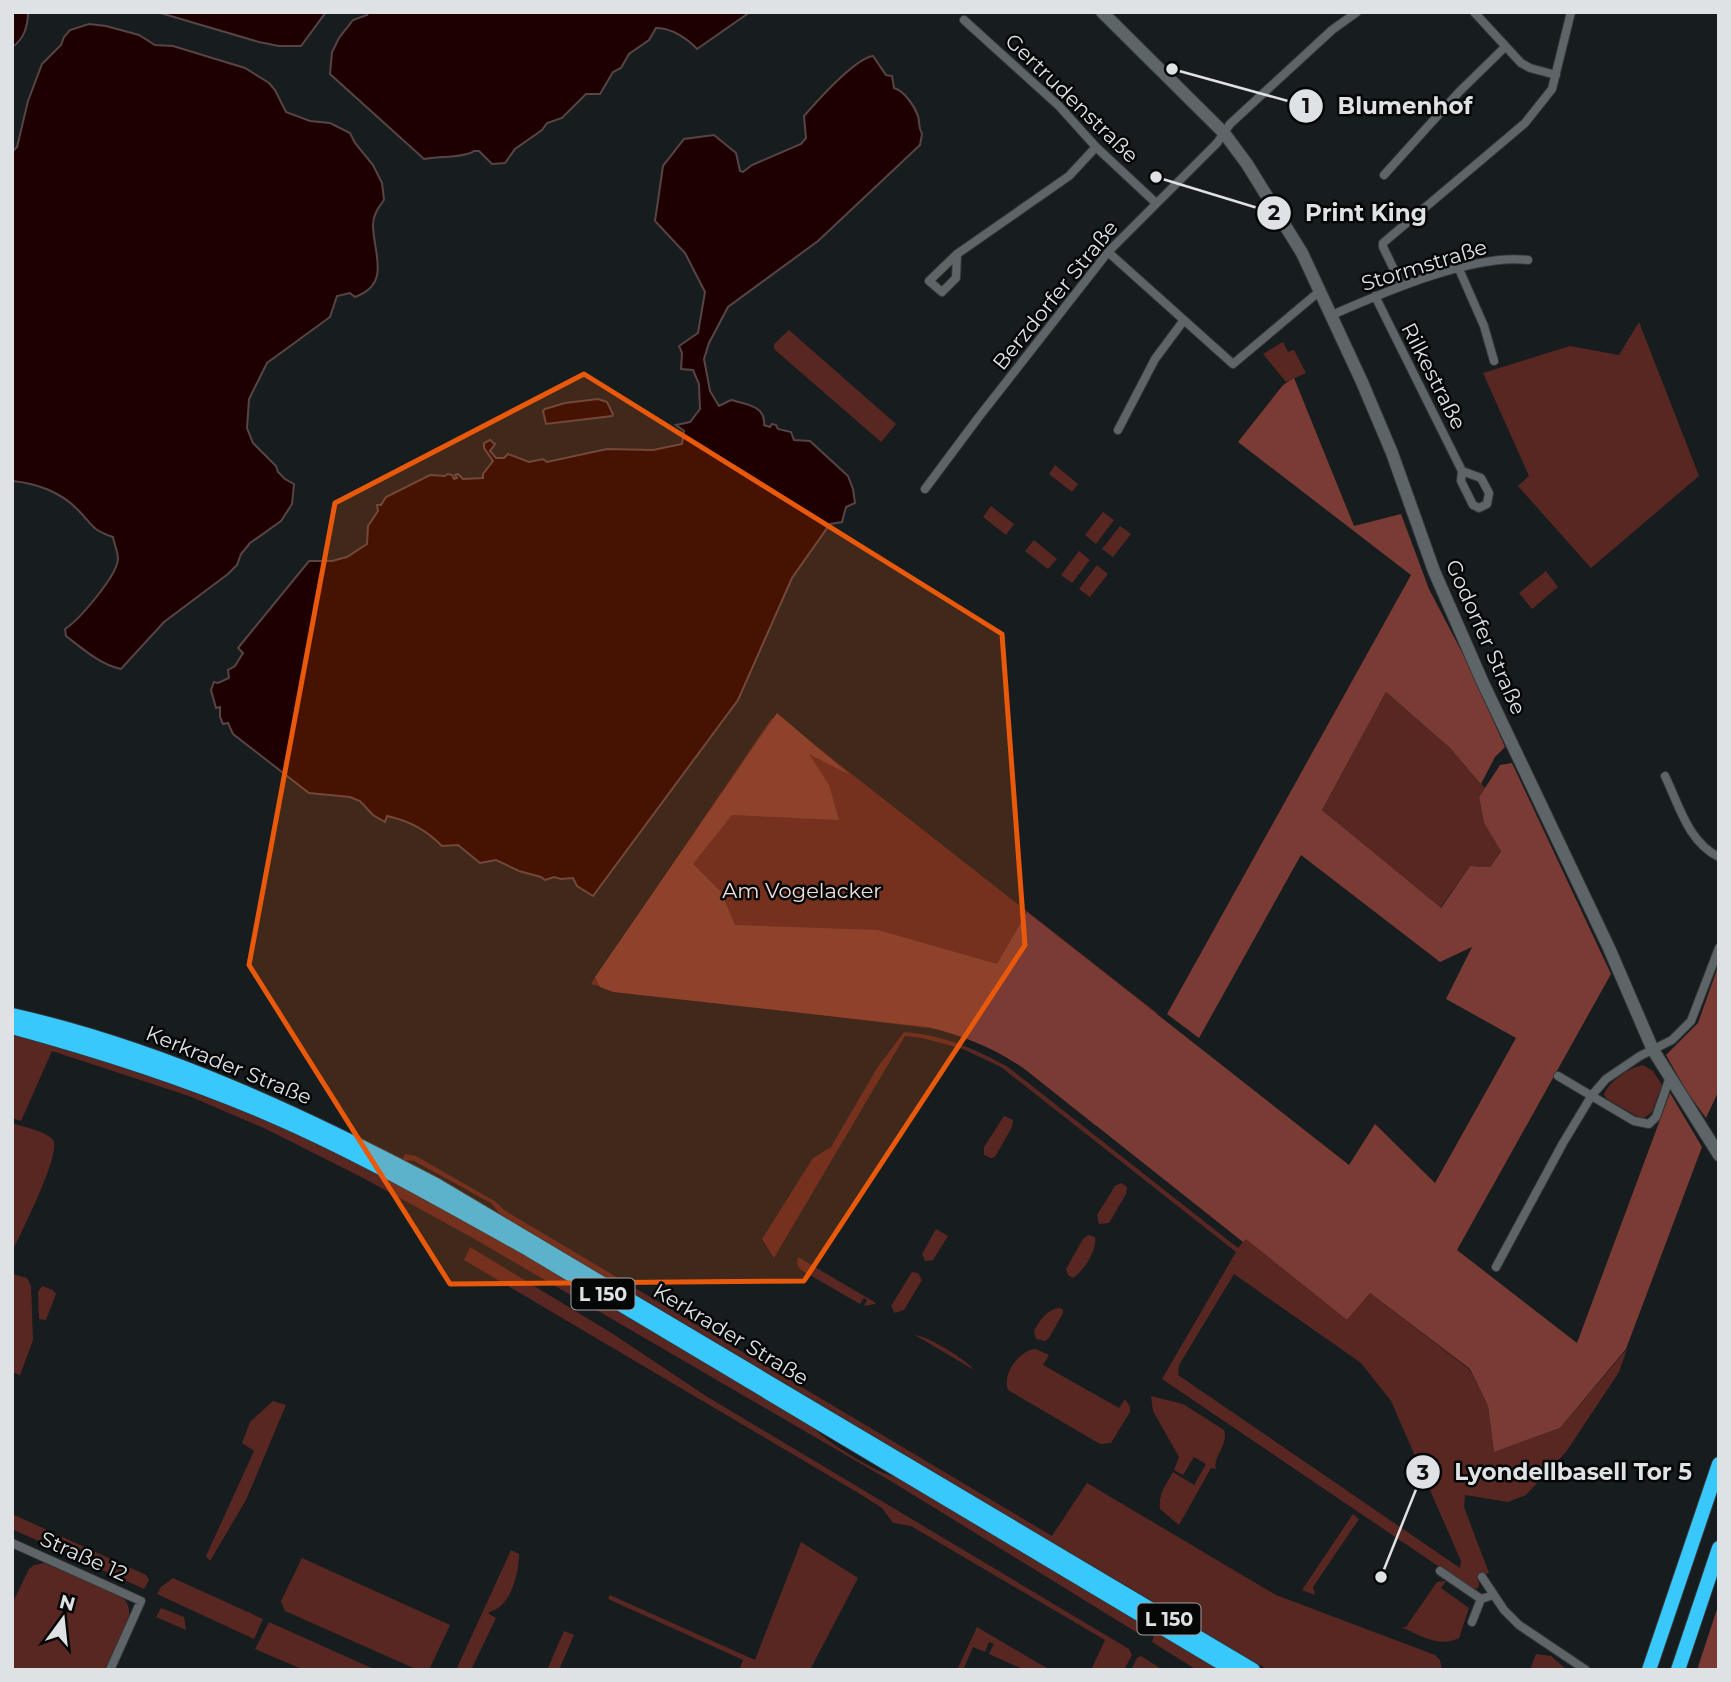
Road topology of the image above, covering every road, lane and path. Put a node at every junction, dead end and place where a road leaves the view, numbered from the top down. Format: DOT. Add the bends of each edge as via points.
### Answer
graph roads {
  1 [pos="1102,12"];
  2 [pos="1357,12"];
  3 [pos="1474,12"];
  4 [pos="1571,12"];
  5 [pos="964,20"];
  6 [pos="1505,47"];
  7 [pos="1556,75"];
  8 [pos="1224,134"];
  9 [pos="1096,147"];
  10 [pos="1384,175"];
  11 [pos="1156,203"];
  12 [pos="1108,252"];
  13 [pos="957,254"];
  14 [pos="1528,260"];
  15 [pos="1458,269"];
  16 [pos="1402,286"];
  17 [pos="1321,290"];
  18 [pos="1375,296"];
  19 [pos="1332,316"];
  20 [pos="1184,320"];
  21 [pos="1494,361"];
  22 [pos="1118,430"];
  23 [pos="1462,471"];
  24 [pos="925,489"];
  25 [pos="1665,776"];
  26 [pos="1719,857"];
  27 [pos="1719,948"];
  28 [pos="12,1015"];
  29 [pos="12,1027"];
  30 [pos="1653,1050"];
  31 [pos="1558,1076"];
  32 [pos="1670,1077"];
  33 [pos="1592,1095"];
  34 [pos="1719,1155"];
  35 [pos="1496,1267"];
  36 [pos="1719,1464"];
  37 [pos="12,1543"];
  38 [pos="1719,1548"];
  39 [pos="1440,1572"];
  40 [pos="1482,1577"];
  41 [pos="1493,1595"];
  42 [pos="1481,1599"];
  43 [pos="1472,1622"];
  44 [pos="110,1670"];
  45 [pos="1233,1670"];
  46 [pos="1253,1670"];
  47 [pos="1587,1670"];
  48 [pos="1649,1670"];
  49 [pos="1678,1670"];
  1 -- 8 [label="street, Godorfer Straße"];
  2 -- 8 [label="street, Berzdorfer Straße" via="1299,60"];
  3 -- 6 [label="street"];
  4 -- 7 [label="street"];
  5 -- 9 [label="street, Gertrudenstraße" via="1059,106"];
  6 -- 7 [label="street" via="1530,68"];
  6 -- 10 [label="street"];
  7 -- 16 [label="street" via="1548,96 1525,123 1386,239 1383,247"];
  8 -- 11 [label="street, Berzdorfer Straße"];
  8 -- 17 [label="street, Godorfer Straße" via="1295,240"];
  9 -- 11 [label="street, Gertrudenstraße"];
  9 -- 13 [label="street" via="1069,176"];
  11 -- 12 [label="street, Berzdorfer Straße"];
  12 -- 20 [label="street"];
  12 -- 24 [label="street, Berzdorfer Straße"];
  13 -- 13 [label="street" via="929,281 942,292 956,278"];
  14 -- 15 [label="street, Stormstraße" via="1508,258"];
  15 -- 16 [label="street, Stormstraße"];
  15 -- 21 [label="street"];
  16 -- 18 [label="street, Stormstraße"];
  17 -- 19 [label="street, Godorfer Straße"];
  17 -- 20 [label="street" via="1233,364"];
  18 -- 19 [label="street, Stormstraße"];
  18 -- 23 [label="street, Rilkestraße"];
  19 -- 30 [label="street, Godorfer Straße" via="1392,453 1472,659"];
  20 -- 22 [label="street" via="1155,359"];
  23 -- 23 [label="street, Rilkestraße" via="1461,481 1473,505 1487,504 1489,493 1481,478"];
  25 -- 26 [label="street" via="1692,835"];
  27 -- 30 [label="street" via="1691,1021 1672,1040"];
  28 -- 46 [label="highway, Kerkrader Straße / L 150" via="197,1072 331,1129 436,1185"];
  29 -- 45 [label="highway, Kerkrader Straße / L 150" via="192,1083 305,1131 432,1195"];
  30 -- 32 [label="street, Godorfer Straße"];
  30 -- 33 [label="street" via="1606,1079"];
  31 -- 33 [label="street"];
  32 -- 33 [label="street" via="1656,1118 1649,1124 1634,1121"];
  32 -- 34 [label="street, Godorfer Straße"];
  33 -- 35 [label="street"];
  36 -- 48 [label="highway"];
  37 -- 44 [label="street, Straße 12" via="141,1601"];
  38 -- 49 [label="highway"];
  39 -- 42 [label="street"];
  40 -- 41 [label="street"];
  41 -- 42 [label="street"];
  41 -- 47 [label="street" via="1519,1625"];
  42 -- 43 [label="street"];
}
